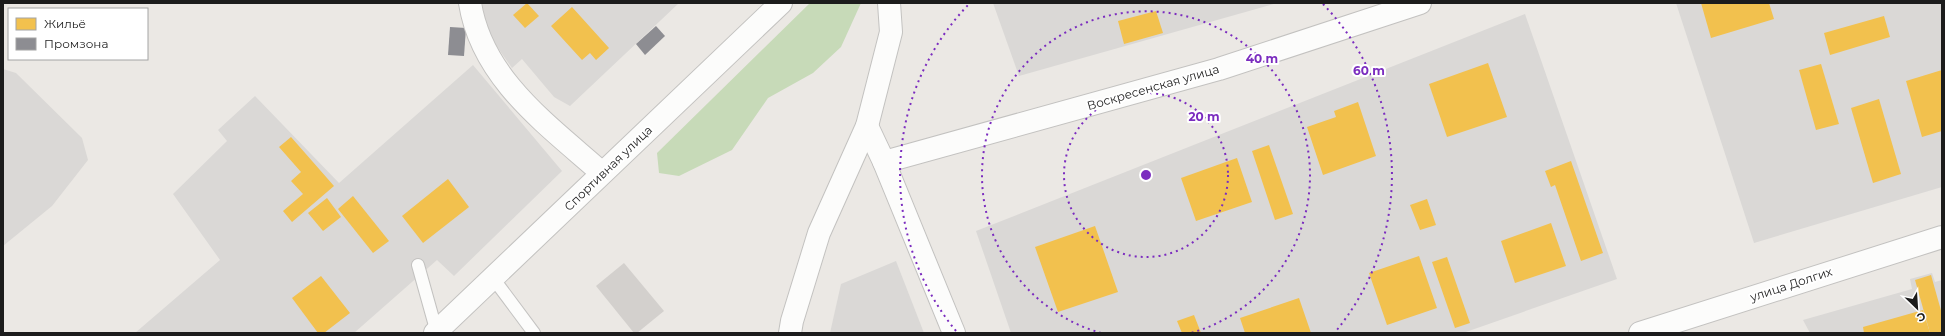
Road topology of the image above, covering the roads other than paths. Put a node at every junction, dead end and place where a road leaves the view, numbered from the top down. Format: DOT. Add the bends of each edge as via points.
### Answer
graph roads {
  1 [pos="470,3"];
  2 [pos="781,3"];
  3 [pos="889,3"];
  4 [pos="1420,3"];
  5 [pos="867,126"];
  6 [pos="884,162"];
  7 [pos="602,173"];
  8 [pos="1942,237"];
  9 [pos="418,265"];
  10 [pos="493,278"];
  11 [pos="436,332"];
  12 [pos="534,333"];
  13 [pos="790,333"];
  14 [pos="954,333"];
  15 [pos="1640,333"];
  1 -- 7 [label="street" via="473,21 483,48 500,75 528,107"];
  2 -- 7 [label="street, Спортивная улица"];
  3 -- 5 [label="street" via="891,32"];
  4 -- 6 [label="street, Воскресенская улица" via="1219,69"];
  5 -- 6 [label="street"];
  5 -- 13 [label="street" via="819,233"];
  6 -- 14 [label="street"];
  7 -- 10 [label="street, Спортивная улица"];
  8 -- 15 [label="street, улица Долгих"];
  9 -- 11 [label="lane"];
  10 -- 11 [label="street, Спортивная улица"];
  10 -- 12 [label="lane"];
}
